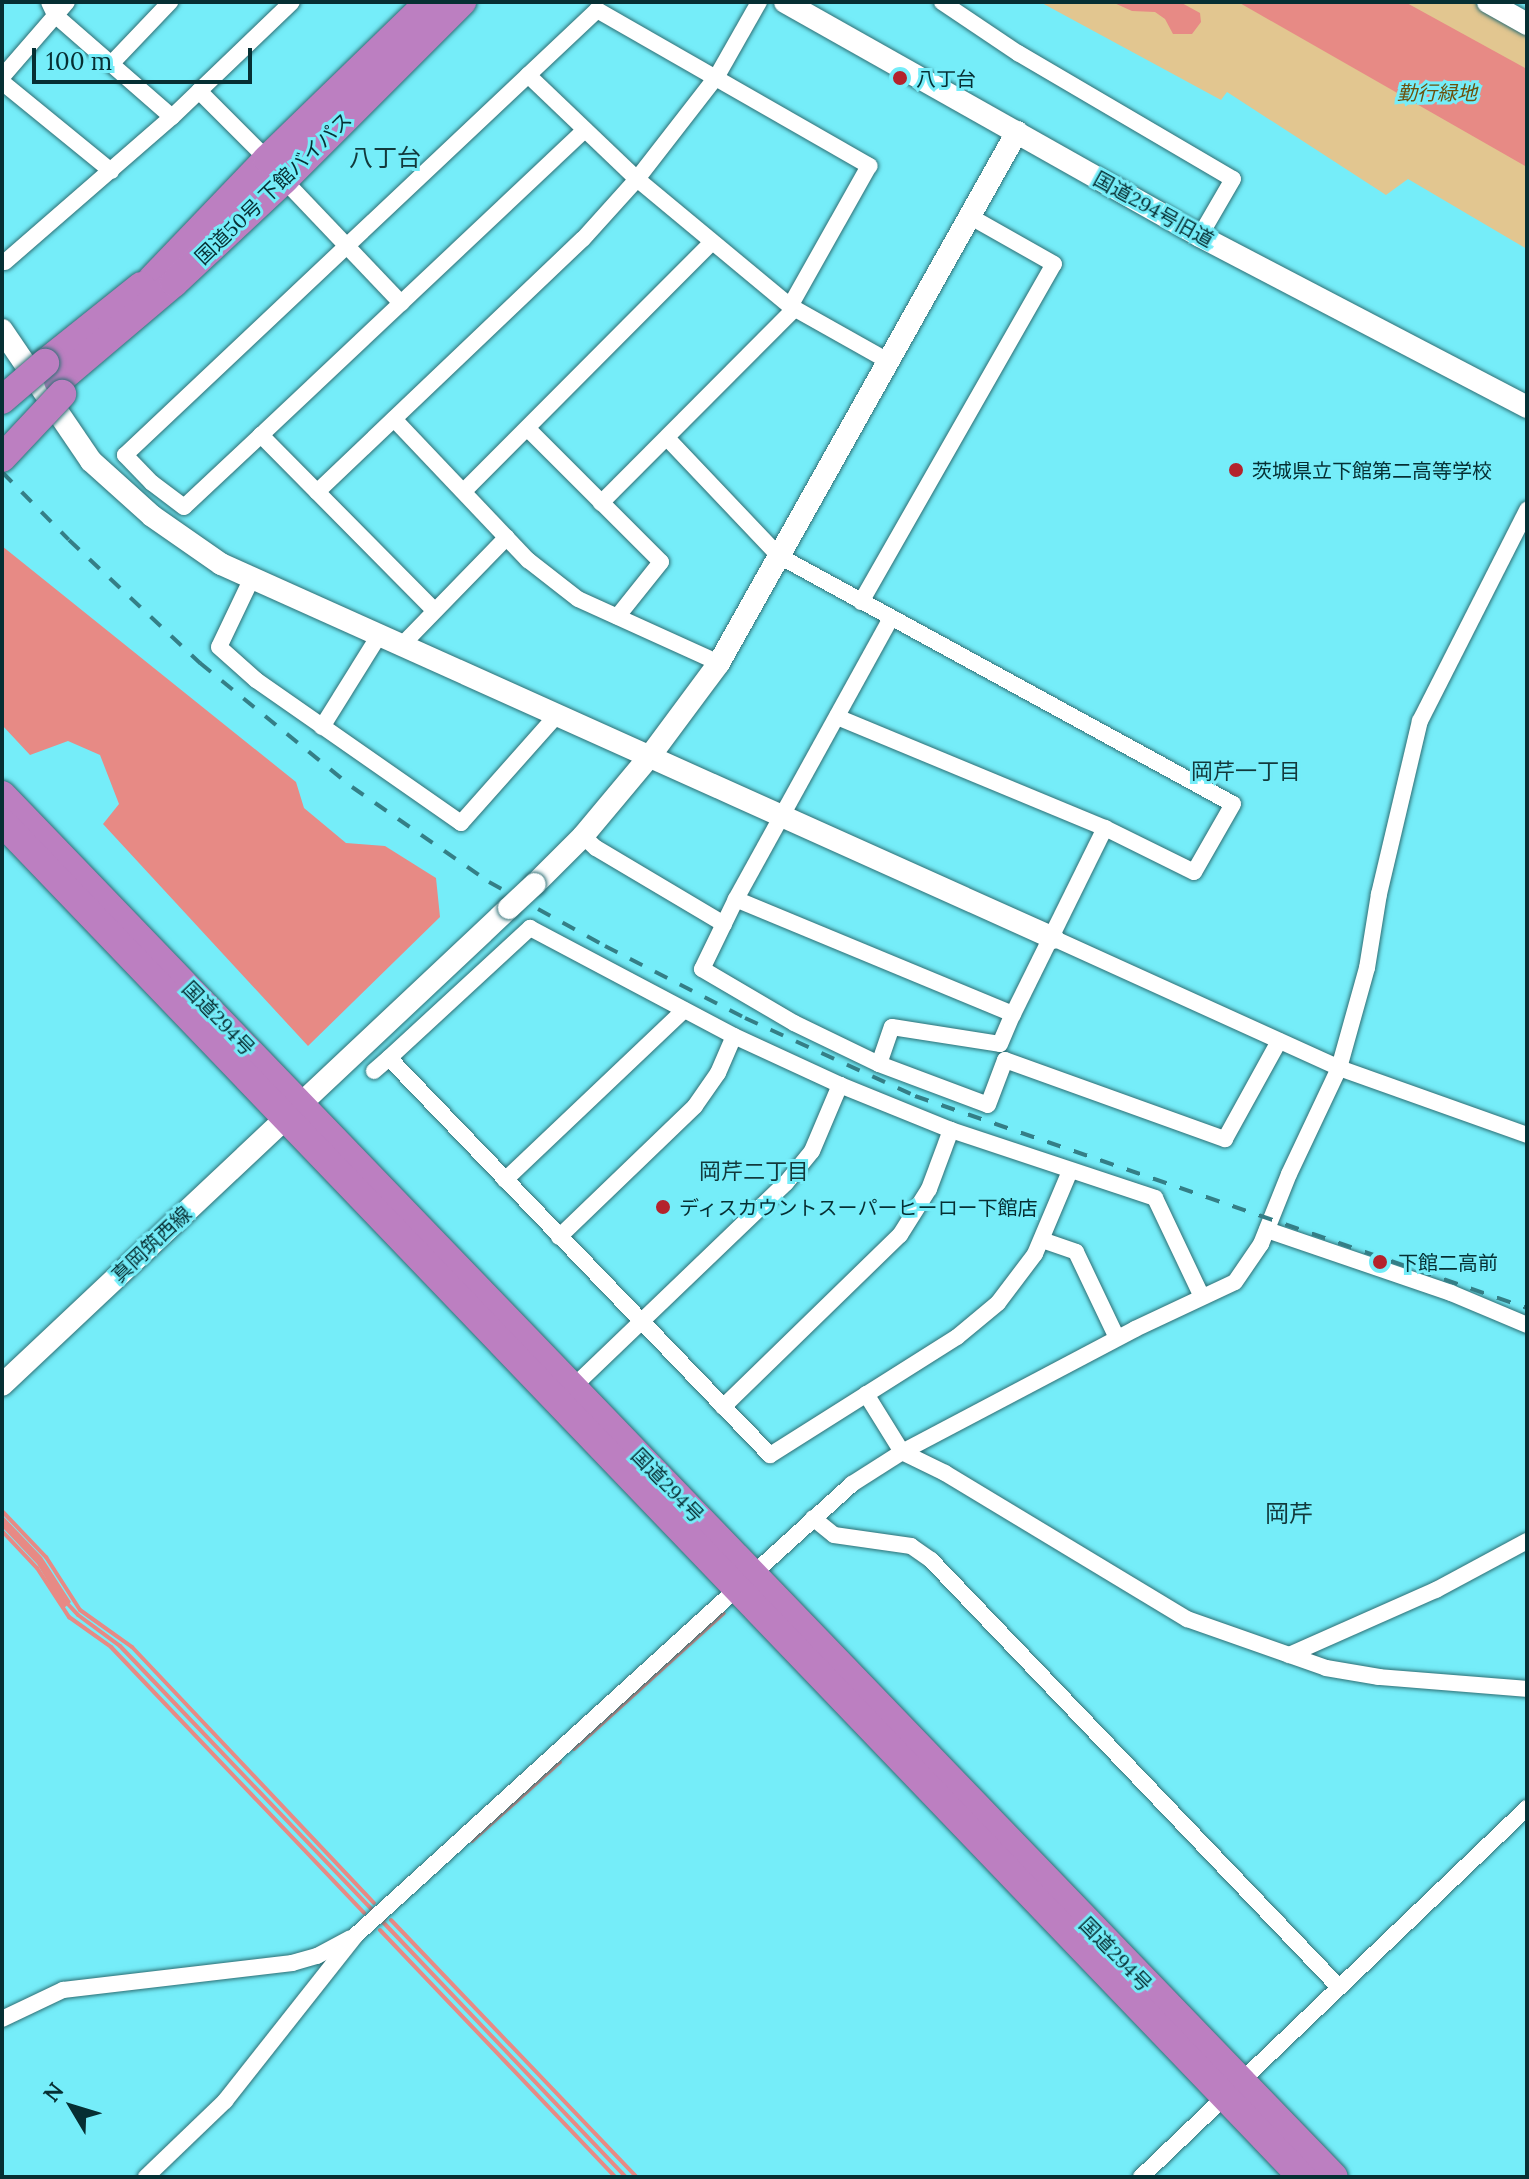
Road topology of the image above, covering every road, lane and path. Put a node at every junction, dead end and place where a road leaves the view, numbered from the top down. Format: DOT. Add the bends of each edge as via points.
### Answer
graph roads {
  1 [pos="67,2"];
  2 [pos="170,2"];
  3 [pos="292,2"];
  4 [pos="429,2"];
  5 [pos="462,2"];
  6 [pos="759,2"];
  7 [pos="785,2"];
  8 [pos="942,2"];
  9 [pos="1488,2"];
  10 [pos="52,9"];
  11 [pos="1527,24"];
  12 [pos="111,64"];
  13 [pos="528,75"];
  14 [pos="717,76"];
  15 [pos="2,79"];
  16 [pos="199,91"];
  17 [pos="172,117"];
  18 [pos="584,131"];
  19 [pos="1017,132"];
  20 [pos="275,170"];
  21 [pos="111,171"];
  22 [pos="637,179"];
  23 [pos="969,216"];
  24 [pos="1200,236"];
  25 [pos="711,243"];
  26 [pos="347,246"];
  27 [pos="5,262"];
  28 [pos="401,303"];
  29 [pos="792,308"];
  30 [pos="2,330"];
  31 [pos="888,361"];
  32 [pos="60,376"];
  33 [pos="2,400"];
  34 [pos="1527,407"];
  35 [pos="394,419"];
  36 [pos="528,429"];
  37 [pos="2,435"];
  38 [pos="261,435"];
  39 [pos="667,438"];
  40 [pos="2,458"];
  41 [pos="464,491"];
  42 [pos="317,492"];
  43 [pos="601,503"];
  44 [pos="1527,510"];
  45 [pos="507,537"];
  46 [pos="779,556"];
  47 [pos="251,580"];
  48 [pos="861,602"];
  49 [pos="433,609"];
  50 [pos="617,617"];
  51 [pos="891,618"];
  52 [pos="378,637"];
  53 [pos="400,647"];
  54 [pos="719,663"];
  55 [pos="556,716"];
  56 [pos="837,717"];
  57 [pos="322,727"];
  58 [pos="650,756"];
  59 [pos="2,795"];
  60 [pos="784,817"];
  61 [pos="2,822"];
  62 [pos="1105,828"];
  63 [pos="583,836"];
  64 [pos="736,899"];
  65 [pos="724,924"];
  66 [pos="1053,938"];
  67 [pos="684,1010"];
  68 [pos="1013,1014"];
  69 [pos="734,1036"];
  70 [pos="1279,1041"];
  71 [pos="1002,1052"];
  72 [pos="389,1058"];
  73 [pos="879,1064"];
  74 [pos="1339,1068"];
  75 [pos="374,1071"];
  76 [pos="840,1085"];
  77 [pos="293,1111"];
  78 [pos="951,1130"];
  79 [pos="1527,1135"];
  80 [pos="1070,1171"];
  81 [pos="505,1180"];
  82 [pos="1267,1230"];
  83 [pos="559,1237"];
  84 [pos="1042,1240"];
  85 [pos="1201,1295"];
  86 [pos="640,1322"];
  87 [pos="1527,1325"];
  88 [pos="1117,1338"];
  89 [pos="2,1385"];
  90 [pos="572,1388"];
  91 [pos="866,1394"];
  92 [pos="723,1407"];
  93 [pos="902,1452"];
  94 [pos="813,1518"];
  95 [pos="1527,1541"];
  96 [pos="746,1582"];
  97 [pos="1289,1655"];
  98 [pos="1527,1689"];
  99 [pos="1527,1808"];
  100 [pos="356,1935"];
  101 [pos="1337,1985"];
  102 [pos="2,2019"];
  103 [pos="1233,2089"];
  104 [pos="146,2177"];
  105 [pos="1141,2177"];
  106 [pos="1302,2177"];
  107 [pos="1334,2177"];
  1 -- 10 [label="street"];
  2 -- 12 [label="street"];
  3 -- 16 [label="street"];
  4 -- 20 [label="highway, 国道50号 下館バイパス"];
  5 -- 20 [label="highway, 国道50号 下館バイパス"];
  6 -- 14 [label="street"];
  7 -- 19 [label="street, 国道294号旧道"];
  8 -- 24 [label="street" via="1018,53 1233,179"];
  9 -- 11 [label="street"];
  10 -- 12 [label="street"];
  10 -- 15 [label="street"];
  12 -- 17 [label="street"];
  13 -- 14 [label="street" via="597,10"];
  13 -- 18 [label="street"];
  13 -- 26 [label="street"];
  14 -- 22 [label="street"];
  14 -- 29 [label="street" via="869,166"];
  15 -- 21 [label="street"];
  16 -- 17 [label="street"];
  16 -- 20 [label="street"];
  17 -- 21 [label="street"];
  18 -- 22 [label="street"];
  18 -- 28 [label="street"];
  19 -- 23 [label="street, 真岡筑西線"];
  19 -- 24 [label="street, 国道294号旧道"];
  20 -- 26 [label="street"];
  20 -- 32 [label="highway, 国道50号 下館バイパス"];
  21 -- 27 [label="street"];
  22 -- 25 [label="street"];
  22 -- 35 [label="street" via="583,239"];
  23 -- 31 [label="street, 真岡筑西線"];
  23 -- 48 [label="street" via="1054,264"];
  24 -- 34 [label="street, 国道294号旧道"];
  25 -- 29 [label="street"];
  25 -- 36 [label="street"];
  26 -- 28 [label="street"];
  26 -- 38 [label="street" via="125,455 184,507"];
  28 -- 38 [label="street"];
  29 -- 31 [label="street"];
  29 -- 39 [label="street"];
  30 -- 47 [label="street" via="101,471 176,534"];
  31 -- 46 [label="street, 真岡筑西線"];
  32 -- 33 [label="highway, bridge"];
  32 -- 37 [label="highway"];
  32 -- 40 [label="highway, bridge"];
  35 -- 41 [label="street"];
  35 -- 42 [label="street"];
  36 -- 41 [label="street"];
  36 -- 43 [label="street"];
  38 -- 42 [label="street"];
  39 -- 43 [label="street"];
  39 -- 46 [label="street"];
  41 -- 45 [label="street"];
  42 -- 49 [label="street"];
  43 -- 50 [label="street" via="661,562"];
  44 -- 74 [label="street" via="1420,721 1367,968"];
  45 -- 49 [label="street"];
  45 -- 50 [label="street" via="578,599"];
  46 -- 48 [label="street"];
  46 -- 54 [label="street, 真岡筑西線"];
  47 -- 52 [label="street"];
  47 -- 57 [label="street" via="219,647"];
  48 -- 51 [label="street"];
  49 -- 53 [label="street"];
  50 -- 54 [label="street"];
  51 -- 56 [label="street"];
  51 -- 62 [label="street" via="1233,804 1194,872"];
  52 -- 53 [label="street"];
  52 -- 57 [label="street"];
  53 -- 55 [label="street"];
  54 -- 58 [label="street, 真岡筑西線"];
  55 -- 57 [label="street" via="461,823"];
  55 -- 58 [label="street"];
  56 -- 60 [label="street"];
  56 -- 62 [label="street"];
  58 -- 60 [label="street"];
  58 -- 63 [label="street, 真岡筑西線"];
  59 -- 77 [label="highway, 国道294号"];
  60 -- 64 [label="street"];
  60 -- 66 [label="street"];
  61 -- 77 [label="highway, 国道294号"];
  62 -- 66 [label="street"];
  63 -- 65 [label="street"];
  63 -- 77 [label="street, 真岡筑西線, bridge"];
  64 -- 65 [label="street"];
  64 -- 68 [label="street"];
  65 -- 73 [label="street" via="702,969 794,1023"];
  66 -- 68 [label="street"];
  66 -- 70 [label="street"];
  67 -- 69 [label="street"];
  67 -- 72 [label="street" via="530,928"];
  67 -- 81 [label="street"];
  68 -- 71 [label="street"];
  69 -- 76 [label="street"];
  69 -- 83 [label="street" via="718,1073 695,1106"];
  70 -- 71 [label="street" via="1225,1139"];
  70 -- 74 [label="street"];
  71 -- 73 [label="street" via="892,1027"];
  71 -- 73 [label="street" via="988,1105"];
  72 -- 75 [label="street"];
  72 -- 81 [label="street"];
  74 -- 79 [label="street"];
  74 -- 82 [label="street"];
  76 -- 78 [label="street"];
  76 -- 86 [label="street" via="825,1126 799,1168"];
  77 -- 89 [label="street, 真岡筑西線"];
  77 -- 90 [label="highway, 国道294号"];
  77 -- 96 [label="highway, 国道294号"];
  78 -- 80 [label="street"];
  78 -- 92 [label="street" via="929,1189 900,1235"];
  80 -- 84 [label="street"];
  80 -- 85 [label="street" via="1155,1198"];
  81 -- 83 [label="street"];
  82 -- 85 [label="street" via="1235,1282"];
  82 -- 87 [label="street"];
  83 -- 86 [label="street"];
  84 -- 88 [label="street" via="1076,1252"];
  84 -- 91 [label="street" via="1021,1275 977,1322"];
  85 -- 88 [label="street"];
  86 -- 90 [label="street"];
  86 -- 92 [label="street"];
  88 -- 93 [label="street"];
  90 -- 96 [label="highway, 国道294号"];
  91 -- 92 [label="street" via="770,1455"];
  91 -- 93 [label="street"];
  93 -- 94 [label="street" via="852,1484"];
  93 -- 97 [label="street" via="1187,1619"];
  94 -- 96 [label="street"];
  94 -- 101 [label="street" via="834,1535 911,1546 931,1560"];
  95 -- 97 [label="street" via="1436,1590"];
  96 -- 100 [label="street"];
  96 -- 103 [label="highway, 国道294号"];
  97 -- 98 [label="street" via="1379,1677"];
  99 -- 101 [label="street"];
  100 -- 102 [label="street" via="292,1963 63,1990"];
  100 -- 104 [label="street" via="225,2101"];
  101 -- 103 [label="street"];
  103 -- 105 [label="street"];
  103 -- 106 [label="highway, 国道294号"];
  103 -- 107 [label="highway, 国道294号"];
}
